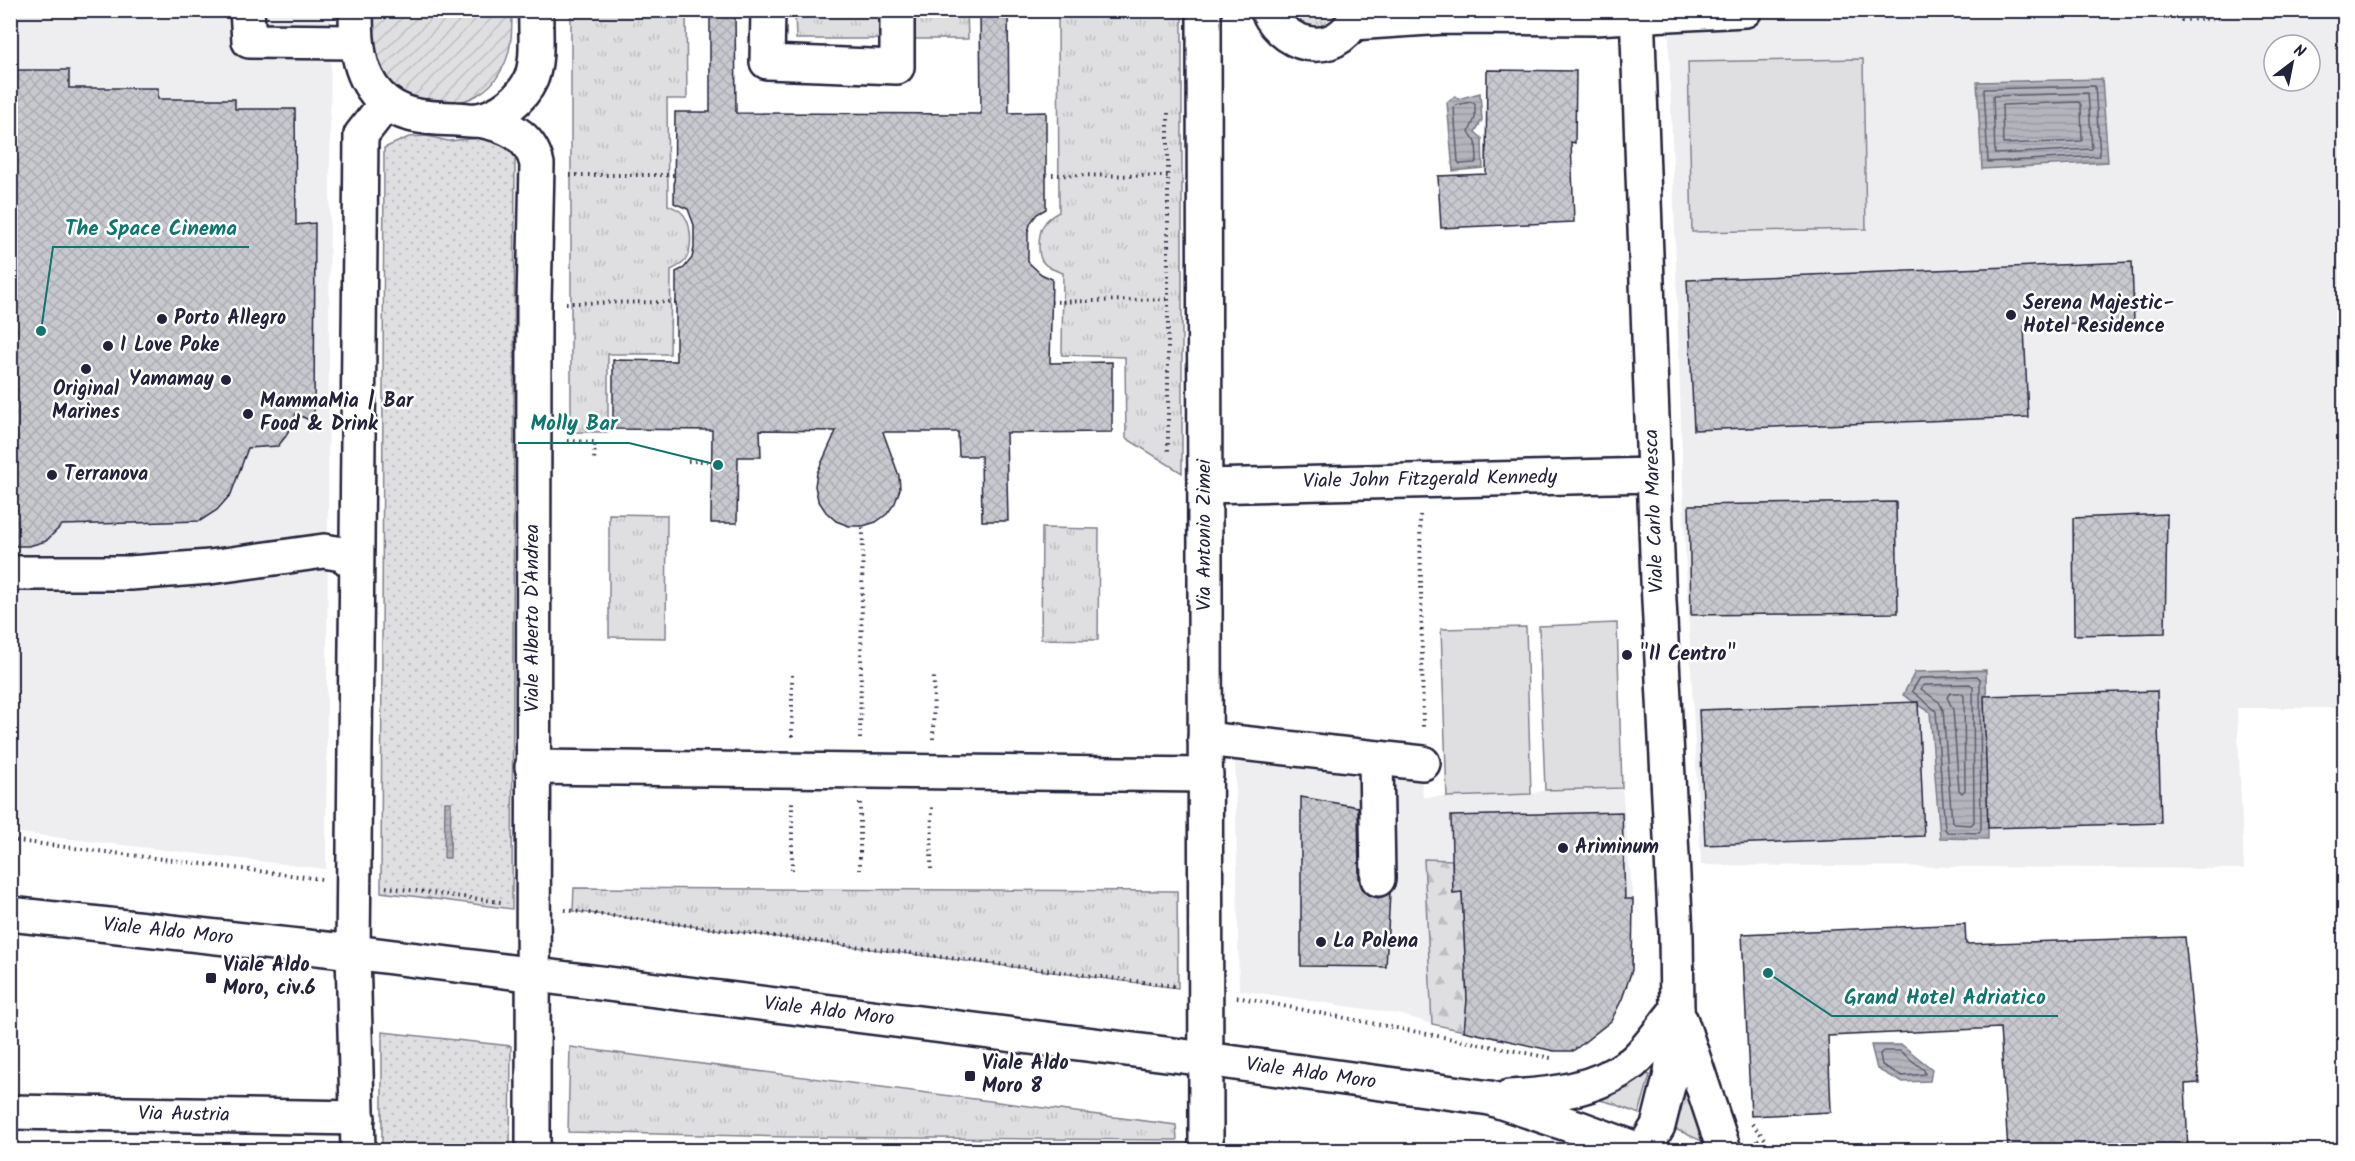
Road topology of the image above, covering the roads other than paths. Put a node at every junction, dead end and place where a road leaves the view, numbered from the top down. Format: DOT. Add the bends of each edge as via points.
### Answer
graph roads {
  1 [pos="247,10"];
  2 [pos="536,10"];
  3 [pos="768,10"];
  4 [pos="897,10"];
  5 [pos="1204,10"];
  6 [pos="1745,10"];
  7 [pos="1435,13"];
  8 [pos="1637,13"];
  9 [pos="1268,15"];
  10 [pos="1356,17"];
  11 [pos="356,26"];
  12 [pos="387,103"];
  13 [pos="479,120"];
  14 [pos="1654,474"];
  15 [pos="1205,486"];
  16 [pos="356,565"];
  17 [pos="10,573"];
  18 [pos="1205,739"];
  19 [pos="1382,759"];
  20 [pos="1423,763"];
  21 [pos="532,767"];
  22 [pos="1206,775"];
  23 [pos="1378,879"];
  24 [pos="10,914"];
  25 [pos="353,952"];
  26 [pos="532,975"];
  27 [pos="1677,1010"];
  28 [pos="1206,1059"];
  29 [pos="1490,1098"];
  30 [pos="10,1112"];
  31 [pos="358,1118"];
  32 [pos="358,1150"];
  33 [pos="533,1150"];
  34 [pos="1206,1150"];
  35 [pos="1641,1150"];
  36 [pos="1724,1150"];
  1 -- 11 [label="street" via="249,40"];
  2 -- 13 [label="street" via="534,69 527,86 506,108"];
  3 -- 4 [label="street" via="767,63 897,67"];
  5 -- 15 [label="street, Via Antonio Zimei"];
  6 -- 8 [label="street"];
  7 -- 8 [label="street"];
  7 -- 10 [label="street"];
  8 -- 14 [label="street, Viale Carlo Maresca"];
  9 -- 10 [label="street" via="1284,35 1313,45 1343,35"];
  11 -- 12 [label="street" via="361,65"];
  12 -- 13 [label="street, Viale Alberto D'Andrea" via="419,117"];
  12 -- 16 [label="street" via="361,135"];
  13 -- 21 [label="street, Viale Alberto D'Andrea" via="506,126 521,136 535,157 538,175"];
  14 -- 15 [label="street, Viale John Fitzgerald Kennedy"];
  14 -- 27 [label="street, Viale Carlo Maresca"];
  15 -- 18 [label="street, Via Antonio Zimei"];
  16 -- 17 [label="street" via="342,554 324,551 210,567 130,573"];
  16 -- 25 [label="street"];
  18 -- 19 [label="street"];
  18 -- 22 [label="street, Via Antonio Zimei"];
  19 -- 20 [label="street"];
  19 -- 23 [label="street"];
  21 -- 22 [label="street"];
  21 -- 26 [label="street, Viale Alberto D'Andrea"];
  22 -- 28 [label="street, Via Antonio Zimei"];
  24 -- 25 [label="street, Viale Aldo Moro"];
  25 -- 26 [label="street, Viale Aldo Moro"];
  25 -- 31 [label="street"];
  26 -- 28 [label="street, Viale Aldo Moro"];
  26 -- 33 [label="street, Viale Alberto D'Andrea"];
  27 -- 29 [label="street" via="1633,1062 1601,1080 1563,1093"];
  27 -- 35 [label="street, Viale Carlo Maresca" via="1671,1074 1658,1126"];
  27 -- 36 [label="street, Viale Carlo Maresca"];
  28 -- 29 [label="street, Viale Aldo Moro"];
  28 -- 34 [label="street, Via Antonio Zimei"];
  29 -- 35 [label="street, Viale Aldo Moro"];
  30 -- 31 [label="street, Via Austria"];
  31 -- 32 [label="street"];
}
